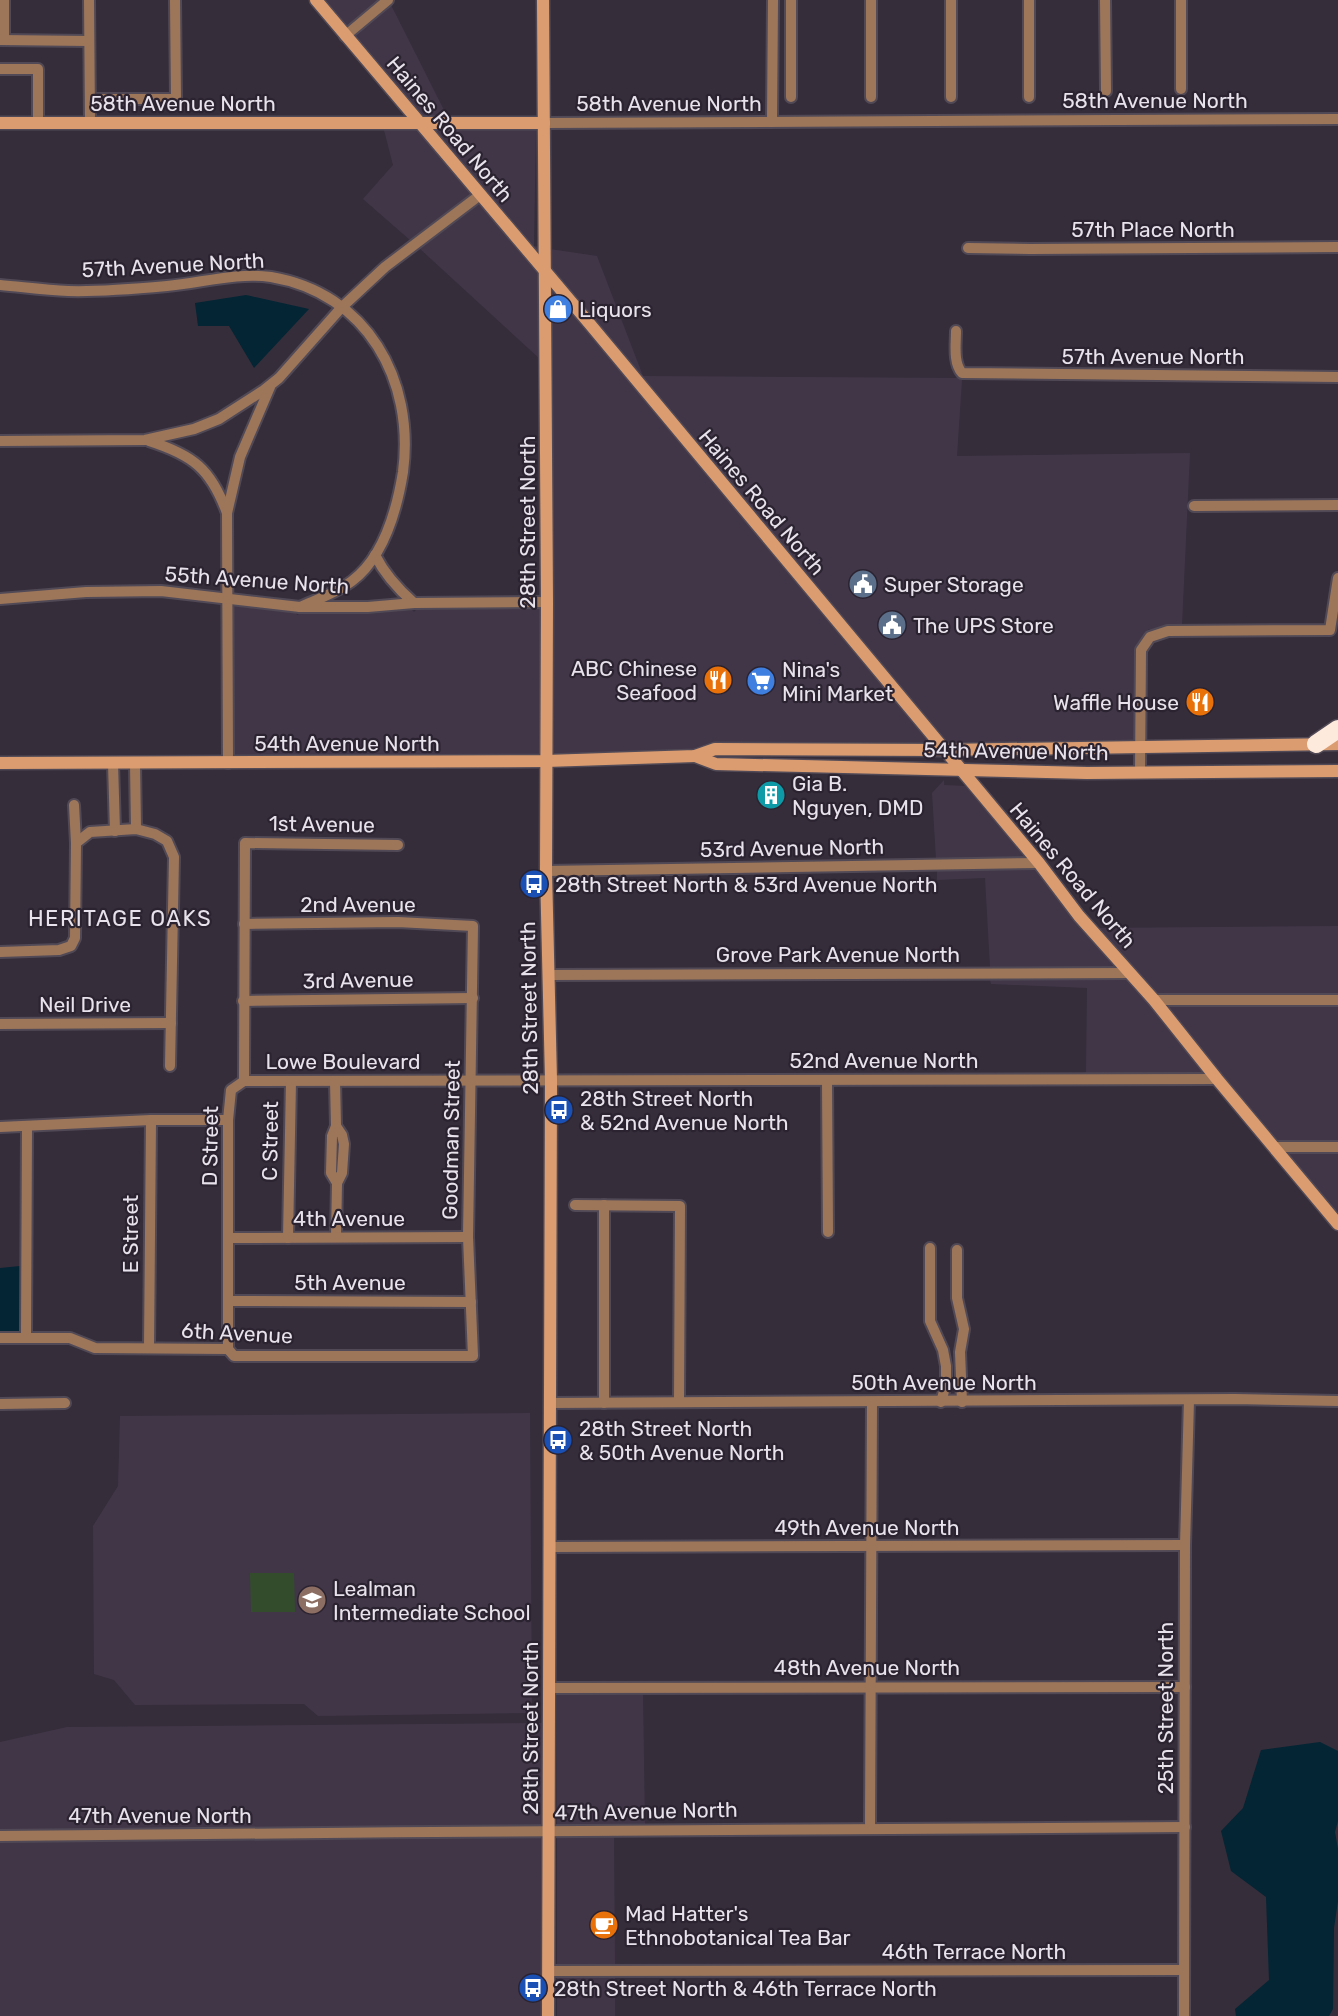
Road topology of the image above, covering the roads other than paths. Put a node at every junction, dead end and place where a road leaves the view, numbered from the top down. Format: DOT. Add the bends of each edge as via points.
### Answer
graph roads {
  1 [pos="4,0"];
  2 [pos="89,0"];
  3 [pos="175,0"];
  4 [pos="316,0"];
  5 [pos="388,0"];
  6 [pos="543,0"];
  7 [pos="773,0"];
  8 [pos="791,0"];
  9 [pos="871,0"];
  10 [pos="951,0"];
  11 [pos="1029,0"];
  12 [pos="1105,0"];
  13 [pos="1180,0"];
  14 [pos="345,36"];
  15 [pos="2,40"];
  16 [pos="89,41"];
  17 [pos="0,69"];
  18 [pos="1181,89"];
  19 [pos="1106,91"];
  20 [pos="791,97"];
  21 [pos="951,97"];
  22 [pos="1029,97"];
  23 [pos="871,98"];
  24 [pos="91,99"];
  25 [pos="1338,119"];
  26 [pos="38,122"];
  27 [pos="90,122"];
  28 [pos="772,122"];
  29 [pos="0,123"];
  30 [pos="544,123"];
  31 [pos="422,124"];
  32 [pos="480,195"];
  33 [pos="1338,247"];
  34 [pos="968,248"];
  35 [pos="544,271"];
  36 [pos="0,285"];
  37 [pos="341,308"];
  38 [pos="956,331"];
  39 [pos="1338,377"];
  40 [pos="271,385"];
  41 [pos="146,440"];
  42 [pos="0,441"];
  43 [pos="1338,505"];
  44 [pos="1194,506"];
  45 [pos="227,513"];
  46 [pos="375,555"];
  47 [pos="1338,578"];
  48 [pos="0,599"];
  49 [pos="228,599"];
  50 [pos="548,602"];
  51 [pos="414,603"];
  52 [pos="300,607"];
  53 [pos="1338,729"];
  54 [pos="1316,744"];
  55 [pos="1338,744"];
  56 [pos="1140,746"];
  57 [pos="944,750"];
  58 [pos="695,756"];
  59 [pos="546,761"];
  60 [pos="0,763"];
  61 [pos="113,763"];
  62 [pos="135,763"];
  63 [pos="228,763"];
  64 [pos="960,771"];
  65 [pos="1338,771"];
  66 [pos="1140,773"];
  67 [pos="74,805"];
  68 [pos="136,829"];
  69 [pos="115,831"];
  70 [pos="76,843"];
  71 [pos="398,845"];
  72 [pos="1039,863"];
  73 [pos="546,871"];
  74 [pos="244,924"];
  75 [pos="473,926"];
  76 [pos="0,952"];
  77 [pos="1129,973"];
  78 [pos="548,975"];
  79 [pos="473,998"];
  80 [pos="1154,1000"];
  81 [pos="1338,1000"];
  82 [pos="243,1001"];
  83 [pos="171,1023"];
  84 [pos="0,1024"];
  85 [pos="170,1066"];
  86 [pos="1217,1079"];
  87 [pos="472,1080"];
  88 [pos="551,1080"];
  89 [pos="827,1080"];
  90 [pos="244,1081"];
  91 [pos="291,1081"];
  92 [pos="335,1081"];
  93 [pos="150,1120"];
  94 [pos="228,1120"];
  95 [pos="0,1127"];
  96 [pos="27,1127"];
  97 [pos="1274,1146"];
  98 [pos="1338,1146"];
  99 [pos="575,1205"];
  100 [pos="604,1205"];
  101 [pos="1338,1224"];
  102 [pos="828,1232"];
  103 [pos="336,1237"];
  104 [pos="468,1237"];
  105 [pos="229,1238"];
  106 [pos="288,1238"];
  107 [pos="930,1248"];
  108 [pos="957,1250"];
  109 [pos="229,1301"];
  110 [pos="471,1302"];
  111 [pos="0,1338"];
  112 [pos="26,1338"];
  113 [pos="149,1348"];
  114 [pos="228,1349"];
  115 [pos="473,1356"];
  116 [pos="1189,1400"];
  117 [pos="1338,1401"];
  118 [pos="679,1402"];
  119 [pos="872,1402"];
  120 [pos="941,1402"];
  121 [pos="962,1402"];
  122 [pos="65,1403"];
  123 [pos="550,1403"];
  124 [pos="0,1404"];
  125 [pos="604,1404"];
  126 [pos="1185,1545"];
  127 [pos="872,1546"];
  128 [pos="550,1547"];
  129 [pos="871,1687"];
  130 [pos="1185,1687"];
  131 [pos="549,1688"];
  132 [pos="870,1827"];
  133 [pos="1185,1827"];
  134 [pos="549,1832"];
  135 [pos="0,1836"];
  136 [pos="1184,1970"];
  137 [pos="548,1971"];
  138 [pos="548,2016"];
  139 [pos="1184,2016"];
  1 -- 15 [label="street"];
  2 -- 16 [label="street"];
  3 -- 24 [label="street" via="176,99"];
  4 -- 14 [label="street, Haines Road North"];
  5 -- 14 [label="street"];
  6 -- 30 [label="street, 28th Street North"];
  7 -- 28 [label="street"];
  8 -- 20 [label="street"];
  9 -- 23 [label="street"];
  10 -- 21 [label="street"];
  11 -- 22 [label="street"];
  12 -- 19 [label="street"];
  13 -- 18 [label="street"];
  14 -- 31 [label="street, Haines Road North"];
  15 -- 16 [label="street"];
  16 -- 24 [label="street"];
  17 -- 26 [label="street" via="38,69"];
  24 -- 27 [label="street"];
  25 -- 28 [label="street, 58th Avenue North"];
  26 -- 27 [label="street, 58th Avenue North"];
  26 -- 29 [label="street, 58th Avenue North"];
  27 -- 31 [label="street, 58th Avenue North"];
  28 -- 30 [label="street, 58th Avenue North"];
  30 -- 31 [label="street, 58th Avenue North"];
  30 -- 35 [label="street, 28th Street North"];
  31 -- 32 [label="street, Haines Road North"];
  32 -- 35 [label="street, Haines Road North"];
  32 -- 37 [label="street" via="385,267"];
  33 -- 34 [label="street, 57th Place North"];
  35 -- 50 [label="street, 28th Street North"];
  35 -- 57 [label="street, Haines Road North"];
  36 -- 37 [label="street, 57th Avenue North" via="68,291 115,290 269,277 322,294"];
  37 -- 40 [label="street"];
  37 -- 46 [label="street, 57th Avenue North" via="361,323 390,367 405,437 397,502 388,532"];
  38 -- 39 [label="street, 57th Avenue North" via="958,370 968,374"];
  40 -- 41 [label="street" via="219,419"];
  40 -- 45 [label="street" via="240,457"];
  41 -- 42 [label="street"];
  41 -- 45 [label="street" via="188,456 202,468 221,496"];
  43 -- 44 [label="street"];
  45 -- 49 [label="street"];
  46 -- 51 [label="street" via="394,586"];
  46 -- 52 [label="street, 57th Avenue North" via="355,579"];
  47 -- 56 [label="street" via="1330,630 1168,631 1150,638 1141,650"];
  48 -- 49 [label="street, 55th Avenue North" via="161,591"];
  49 -- 52 [label="street, 55th Avenue North"];
  49 -- 63 [label="street"];
  50 -- 51 [label="street, 55th Avenue North"];
  50 -- 59 [label="street, 28th Street North"];
  51 -- 52 [label="street, 55th Avenue North"];
  53 -- 54 [label="highway"];
  54 -- 55 [label="street, 54th Avenue North"];
  54 -- 56 [label="street, 54th Avenue North"];
  56 -- 57 [label="street, 54th Avenue North"];
  56 -- 66 [label="street"];
  57 -- 58 [label="street, 54th Avenue North" via="715,749"];
  57 -- 64 [label="street, Haines Road North"];
  58 -- 59 [label="street, 54th Avenue North"];
  58 -- 64 [label="street, 54th Avenue North" via="716,764"];
  59 -- 63 [label="street, 54th Avenue North"];
  59 -- 73 [label="street, 28th Street North"];
  60 -- 61 [label="street, 54th Avenue North"];
  61 -- 62 [label="street, 54th Avenue North"];
  61 -- 69 [label="street"];
  62 -- 63 [label="street, 54th Avenue North"];
  62 -- 68 [label="street"];
  64 -- 66 [label="street, 54th Avenue North"];
  64 -- 72 [label="street, Haines Road North"];
  65 -- 66 [label="street, 54th Avenue North"];
  67 -- 70 [label="street"];
  68 -- 69 [label="street"];
  68 -- 83 [label="street" via="167,841 174,857"];
  69 -- 70 [label="street" via="90,832"];
  70 -- 76 [label="street" via="75,938 71,946"];
  71 -- 74 [label="street, 1st Avenue" via="245,843"];
  72 -- 73 [label="street, 53rd Avenue North"];
  72 -- 77 [label="street, Haines Road North"];
  73 -- 78 [label="street, 28th Street North"];
  74 -- 75 [label="street, 2nd Avenue" via="398,922"];
  74 -- 82 [label="street"];
  75 -- 79 [label="street, Goodman Street"];
  77 -- 78 [label="street, Grove Park Avenue North"];
  77 -- 80 [label="street, Haines Road North"];
  78 -- 88 [label="street, 28th Street North"];
  79 -- 82 [label="street, 3rd Avenue"];
  79 -- 87 [label="street, Goodman Street"];
  80 -- 81 [label="street"];
  80 -- 86 [label="street, Haines Road North"];
  82 -- 90 [label="street"];
  83 -- 84 [label="street, Neil Drive"];
  83 -- 85 [label="street"];
  86 -- 89 [label="street, 52nd Avenue North"];
  86 -- 97 [label="street, Haines Road North"];
  87 -- 88 [label="street, Lowe Boulevard"];
  87 -- 92 [label="street, Lowe Boulevard"];
  87 -- 104 [label="street, Goodman Street"];
  88 -- 89 [label="street, 52nd Avenue North"];
  88 -- 123 [label="street, 28th Street North"];
  89 -- 102 [label="street"];
  90 -- 91 [label="street, Lowe Boulevard"];
  90 -- 94 [label="street, D Street" via="231,1090"];
  91 -- 92 [label="street, Lowe Boulevard"];
  91 -- 106 [label="street, C Street"];
  92 -- 103 [label="street" via="336,1126 344,1144 342,1173 337,1183"];
  93 -- 94 [label="street"];
  93 -- 96 [label="street"];
  93 -- 113 [label="street, E Street"];
  94 -- 105 [label="street, D Street"];
  95 -- 96 [label="street"];
  96 -- 112 [label="street"];
  97 -- 98 [label="street"];
  97 -- 101 [label="street, Haines Road North"];
  99 -- 100 [label="street"];
  100 -- 118 [label="street" via="680,1206"];
  100 -- 125 [label="street"];
  103 -- 104 [label="street, 4th Avenue"];
  103 -- 106 [label="street, 4th Avenue"];
  104 -- 110 [label="street, Goodman Street"];
  105 -- 106 [label="street, 4th Avenue"];
  105 -- 109 [label="street, D Street"];
  107 -- 120 [label="street" via="930,1321 946,1366"];
  108 -- 121 [label="street" via="957,1298 964,1329 960,1352"];
  109 -- 110 [label="street, 5th Avenue"];
  109 -- 114 [label="street, D Street"];
  110 -- 115 [label="street, Goodman Street"];
  111 -- 112 [label="street, 6th Avenue"];
  112 -- 113 [label="street, 6th Avenue" via="70,1338 95,1348"];
  113 -- 114 [label="street, 6th Avenue"];
  114 -- 115 [label="street, 6th Avenue" via="234,1356"];
  116 -- 117 [label="street, 50th Avenue North"];
  116 -- 121 [label="street, 50th Avenue North"];
  116 -- 126 [label="street, 25th Street North"];
  118 -- 119 [label="street, 50th Avenue North"];
  118 -- 125 [label="street, 50th Avenue North"];
  119 -- 120 [label="street, 50th Avenue North"];
  119 -- 127 [label="street"];
  120 -- 121 [label="street, 50th Avenue North"];
  122 -- 124 [label="street"];
  123 -- 125 [label="street, 50th Avenue North"];
  123 -- 128 [label="street, 28th Street North"];
  126 -- 127 [label="street, 49th Avenue North"];
  126 -- 130 [label="street, 25th Street North"];
  127 -- 128 [label="street, 49th Avenue North"];
  127 -- 129 [label="street"];
  128 -- 131 [label="street, 28th Street North"];
  129 -- 130 [label="street, 48th Avenue North"];
  129 -- 131 [label="street, 48th Avenue North"];
  129 -- 132 [label="street"];
  130 -- 133 [label="street, 25th Street North"];
  131 -- 134 [label="street, 28th Street North"];
  132 -- 133 [label="street, 47th Avenue North"];
  132 -- 134 [label="street, 47th Avenue North"];
  133 -- 136 [label="street, 25th Street North"];
  134 -- 135 [label="street, 47th Avenue North"];
  134 -- 137 [label="street, 28th Street North"];
  136 -- 137 [label="street, 46th Terrace North"];
  136 -- 139 [label="street, 25th Street North"];
  137 -- 138 [label="street, 28th Street North"];
}
